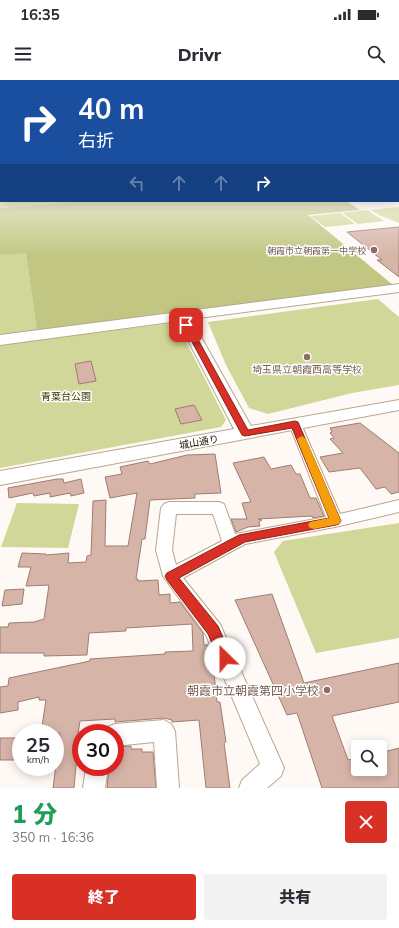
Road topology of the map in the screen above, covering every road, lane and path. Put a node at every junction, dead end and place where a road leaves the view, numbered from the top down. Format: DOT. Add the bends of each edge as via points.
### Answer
graph roads {
  1 [pos="399,288"];
  2 [pos="182,316"];
  3 [pos="0,340"];
  4 [pos="399,405"];
  5 [pos="295,424"];
  6 [pos="245,433"];
  7 [pos="0,478"];
  8 [pos="399,506"];
  9 [pos="336,521"];
  10 [pos="230,545"];
  11 [pos="171,576"];
  12 [pos="124,734"];
  13 [pos="96,776"];
  14 [pos="94,788"];
  15 [pos="168,788"];
  16 [pos="250,788"];
  1 -- 2 [label="street"];
  2 -- 3 [label="street"];
  2 -- 6 [label="street"];
  4 -- 5 [label="street, 城山通り"];
  5 -- 6 [label="street, 城山通り"];
  5 -- 9 [label="street"];
  6 -- 7 [label="street, 城山通り"];
  8 -- 9 [label="street"];
  9 -- 10 [label="street" via="242,538"];
  10 -- 11 [label="street"];
  10 -- 11 [label="street" via="219,508 169,508 164,550"];
  11 -- 16 [label="street" via="213,630 273,768"];
  12 -- 15 [label="street" via="164,731"];
  13 -- 14 [label="street"];
}
